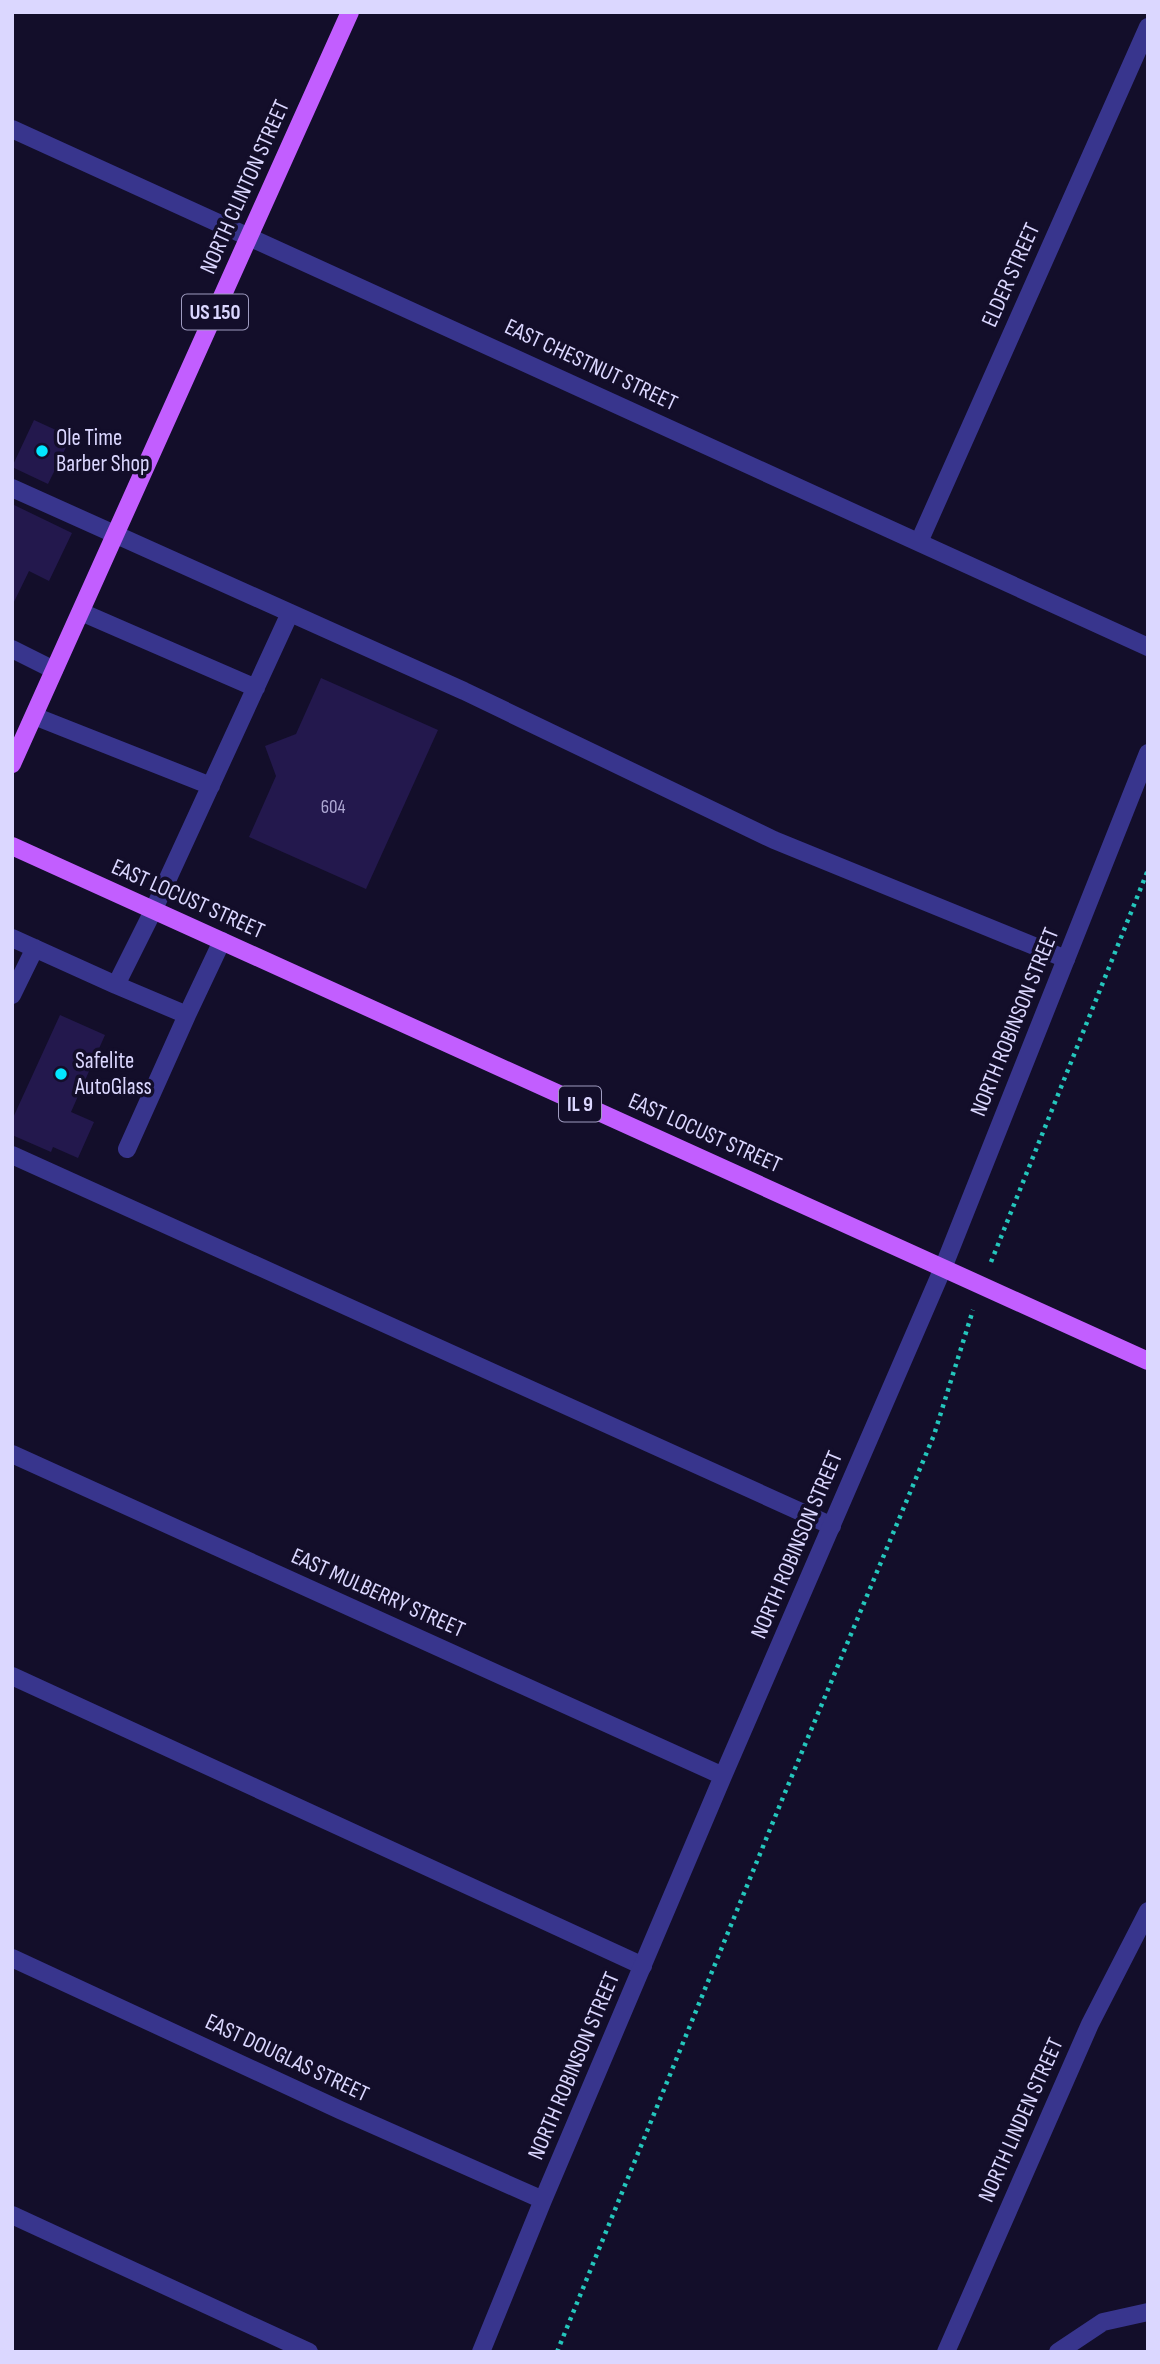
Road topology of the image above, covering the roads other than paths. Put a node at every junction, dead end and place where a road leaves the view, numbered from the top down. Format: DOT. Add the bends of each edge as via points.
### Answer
graph roads {
  1 [pos="350,12"];
  2 [pos="1148,27"];
  3 [pos="12,129"];
  4 [pos="249,236"];
  5 [pos="12,488"];
  6 [pos="115,535"];
  7 [pos="919,542"];
  8 [pos="80,612"];
  9 [pos="290,613"];
  10 [pos="1148,647"];
  11 [pos="12,649"];
  12 [pos="54,670"];
  13 [pos="256,688"];
  14 [pos="34,716"];
  15 [pos="1148,752"];
  16 [pos="12,764"];
  17 [pos="211,786"];
  18 [pos="12,846"];
  19 [pos="153,911"];
  20 [pos="12,937"];
  21 [pos="222,942"];
  22 [pos="35,948"];
  23 [pos="1066,959"];
  24 [pos="116,985"];
  25 [pos="12,995"];
  26 [pos="187,1015"];
  27 [pos="128,1149"];
  28 [pos="12,1155"];
  29 [pos="943,1268"];
  30 [pos="1148,1361"];
  31 [pos="12,1454"];
  32 [pos="832,1526"];
  33 [pos="12,1676"];
  34 [pos="723,1776"];
  35 [pos="1148,1911"];
  36 [pos="12,1958"];
  37 [pos="643,1966"];
  38 [pos="543,2200"];
  39 [pos="12,2215"];
  40 [pos="1148,2312"];
  41 [pos="309,2352"];
  42 [pos="481,2352"];
  43 [pos="946,2352"];
  44 [pos="1058,2352"];
  1 -- 4 [label="main road, NORTH CLINTON STREET / US 150"];
  2 -- 7 [label="street, ELDER STREET"];
  3 -- 4 [label="street, EAST CHESTNUT STREET"];
  4 -- 6 [label="main road, NORTH CLINTON STREET / US 150"];
  4 -- 7 [label="street, EAST CHESTNUT STREET"];
  5 -- 6 [label="street"];
  6 -- 8 [label="main road, NORTH CLINTON STREET / US 150"];
  6 -- 9 [label="street"];
  7 -- 10 [label="street, EAST CHESTNUT STREET"];
  8 -- 12 [label="main road, NORTH CLINTON STREET / US 150"];
  8 -- 13 [label="street"];
  9 -- 13 [label="street"];
  9 -- 23 [label="street" via="464,691 774,841"];
  11 -- 12 [label="street"];
  12 -- 14 [label="main road, NORTH CLINTON STREET / US 150"];
  13 -- 17 [label="street"];
  14 -- 16 [label="main road, NORTH CLINTON STREET / US 150"];
  14 -- 17 [label="street"];
  15 -- 23 [label="street, NORTH ROBINSON STREET"];
  17 -- 19 [label="street"];
  18 -- 19 [label="main road, EAST LOCUST STREET / IL 9"];
  19 -- 21 [label="main road, EAST LOCUST STREET / IL 9"];
  19 -- 24 [label="street"];
  20 -- 22 [label="street"];
  21 -- 26 [label="street"];
  21 -- 29 [label="main road, EAST LOCUST STREET / IL 9"];
  22 -- 24 [label="street"];
  22 -- 25 [label="street"];
  23 -- 29 [label="street, NORTH ROBINSON STREET"];
  24 -- 26 [label="street"];
  26 -- 27 [label="street"];
  28 -- 32 [label="street"];
  29 -- 30 [label="main road, EAST LOCUST STREET / IL 9"];
  29 -- 32 [label="street, NORTH ROBINSON STREET"];
  31 -- 34 [label="street, EAST MULBERRY STREET"];
  32 -- 34 [label="street, NORTH ROBINSON STREET"];
  33 -- 37 [label="street"];
  34 -- 37 [label="street, NORTH ROBINSON STREET"];
  35 -- 43 [label="street, NORTH LINDEN STREET" via="1090,2024"];
  36 -- 38 [label="street, EAST DOUGLAS STREET"];
  37 -- 38 [label="street, NORTH ROBINSON STREET"];
  38 -- 42 [label="street, NORTH ROBINSON STREET"];
  39 -- 41 [label="street"];
  40 -- 44 [label="street" via="1103,2322"];
}
